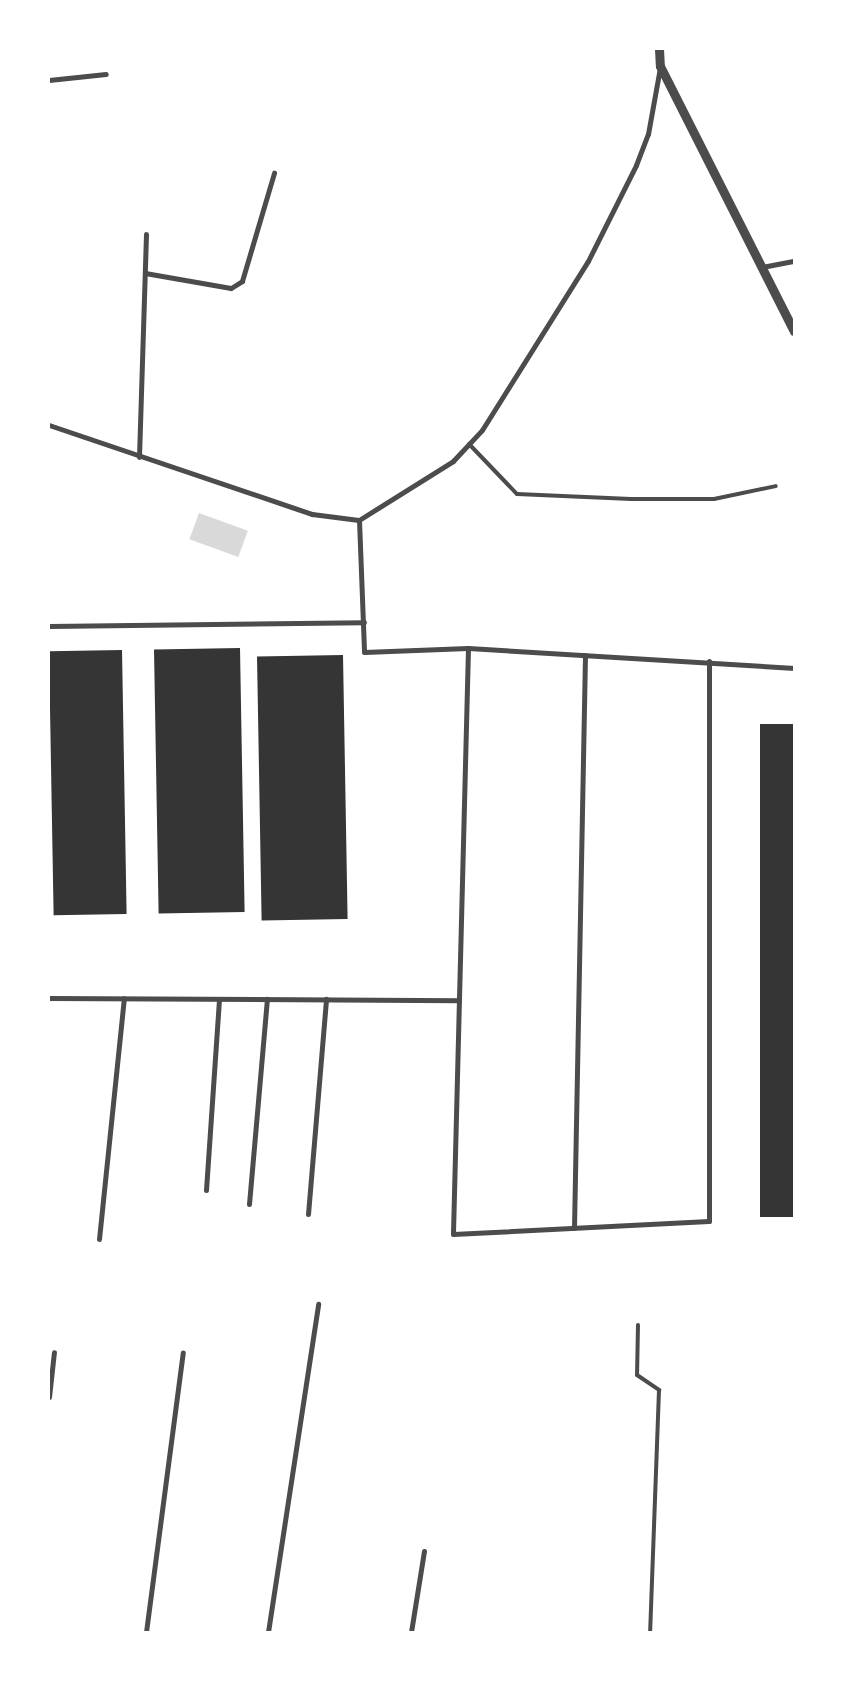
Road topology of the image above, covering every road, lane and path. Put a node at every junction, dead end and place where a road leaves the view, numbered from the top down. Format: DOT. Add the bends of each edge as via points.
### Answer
graph roads {
  1 [pos="658,49"];
  2 [pos="660,66"];
  3 [pos="106,74"];
  4 [pos="49,80"];
  5 [pos="274,173"];
  6 [pos="146,234"];
  7 [pos="794,261"];
  8 [pos="762,267"];
  9 [pos="145,273"];
  10 [pos="794,331"];
  11 [pos="49,425"];
  12 [pos="468,444"];
  13 [pos="138,457"];
  14 [pos="776,486"];
  15 [pos="360,520"];
  16 [pos="364,622"];
  17 [pos="49,626"];
  18 [pos="468,648"];
  19 [pos="585,654"];
  20 [pos="709,661"];
  21 [pos="794,668"];
  22 [pos="49,998"];
  23 [pos="124,998"];
  24 [pos="219,998"];
  25 [pos="267,999"];
  26 [pos="326,999"];
  27 [pos="459,1000"];
  28 [pos="206,1190"];
  29 [pos="249,1204"];
  30 [pos="308,1214"];
  31 [pos="574,1228"];
  32 [pos="99,1239"];
  33 [pos="318,1304"];
  34 [pos="638,1325"];
  35 [pos="54,1352"];
  36 [pos="183,1352"];
  37 [pos="49,1397"];
  38 [pos="424,1551"];
  39 [pos="146,1632"];
  40 [pos="268,1632"];
  41 [pos="411,1632"];
  42 [pos="650,1632"];
  1 -- 2 [label="street"];
  2 -- 8 [label="street"];
  2 -- 12 [label="street" via="642,150 588,262 482,430"];
  3 -- 4 [label="street"];
  5 -- 9 [label="street" via="242,281 231,288"];
  6 -- 9 [label="street"];
  7 -- 8 [label="street"];
  8 -- 10 [label="street"];
  9 -- 13 [label="street"];
  11 -- 13 [label="street"];
  12 -- 14 [label="lane" via="517,494 631,500 714,499"];
  12 -- 15 [label="street" via="453,461"];
  13 -- 15 [label="street" via="312,514"];
  15 -- 16 [label="street"];
  16 -- 17 [label="street"];
  16 -- 18 [label="street" via="364,652"];
  18 -- 19 [label="street"];
  18 -- 27 [label="street"];
  19 -- 20 [label="street"];
  19 -- 31 [label="street"];
  20 -- 21 [label="street"];
  20 -- 31 [label="street" via="709,1221"];
  22 -- 23 [label="street"];
  23 -- 24 [label="street"];
  23 -- 32 [label="street"];
  24 -- 25 [label="street"];
  24 -- 28 [label="street"];
  25 -- 26 [label="street"];
  25 -- 29 [label="street"];
  26 -- 27 [label="street"];
  26 -- 30 [label="street"];
  27 -- 31 [label="street" via="453,1234"];
  33 -- 40 [label="street"];
  34 -- 42 [label="lane" via="636,1375 659,1390"];
  35 -- 37 [label="street"];
  36 -- 39 [label="street"];
  38 -- 41 [label="street"];
}
